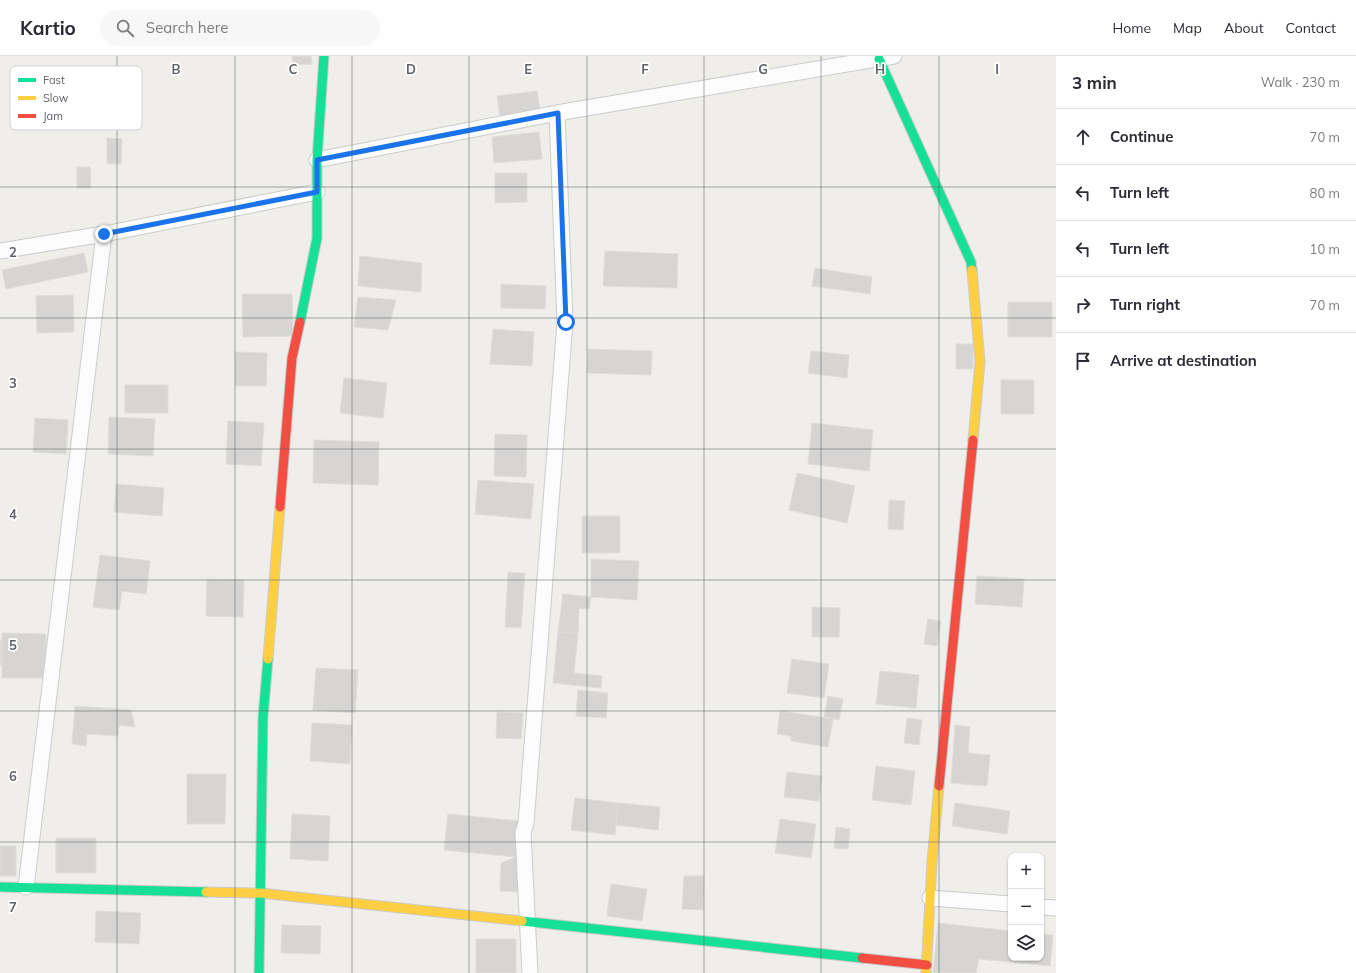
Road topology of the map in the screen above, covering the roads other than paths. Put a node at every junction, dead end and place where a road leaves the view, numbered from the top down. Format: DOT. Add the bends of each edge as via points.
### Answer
graph roads {
  1 [pos="324,56"];
  2 [pos="894,56"];
  3 [pos="879,59"];
  4 [pos="558,113"];
  5 [pos="317,160"];
  6 [pos="317,192"];
  7 [pos="104,234"];
  8 [pos="0,251"];
  9 [pos="0,887"];
  10 [pos="26,887"];
  11 [pos="260,893"];
  12 [pos="930,898"];
  13 [pos="1008,904"];
  14 [pos="1044,907"];
  15 [pos="1056,908"];
  16 [pos="528,922"];
  17 [pos="926,969"];
  18 [pos="259,973"];
  19 [pos="530,973"];
  1 -- 5 [label="street"];
  2 -- 3 [label="street"];
  3 -- 4 [label="street"];
  3 -- 12 [label="street" via="971,262 980,362"];
  4 -- 5 [label="street"];
  4 -- 16 [label="street" via="566,322 538,684 523,833"];
  5 -- 6 [label="street"];
  6 -- 7 [label="street"];
  6 -- 11 [label="street" via="317,238 292,358 265,686"];
  7 -- 8 [label="street"];
  7 -- 10 [label="street"];
  9 -- 10 [label="street"];
  10 -- 11 [label="street"];
  11 -- 16 [label="street"];
  11 -- 18 [label="street"];
  12 -- 13 [label="street"];
  12 -- 17 [label="street"];
  14 -- 15 [label="street"];
  16 -- 17 [label="street"];
  16 -- 19 [label="street"];
}
